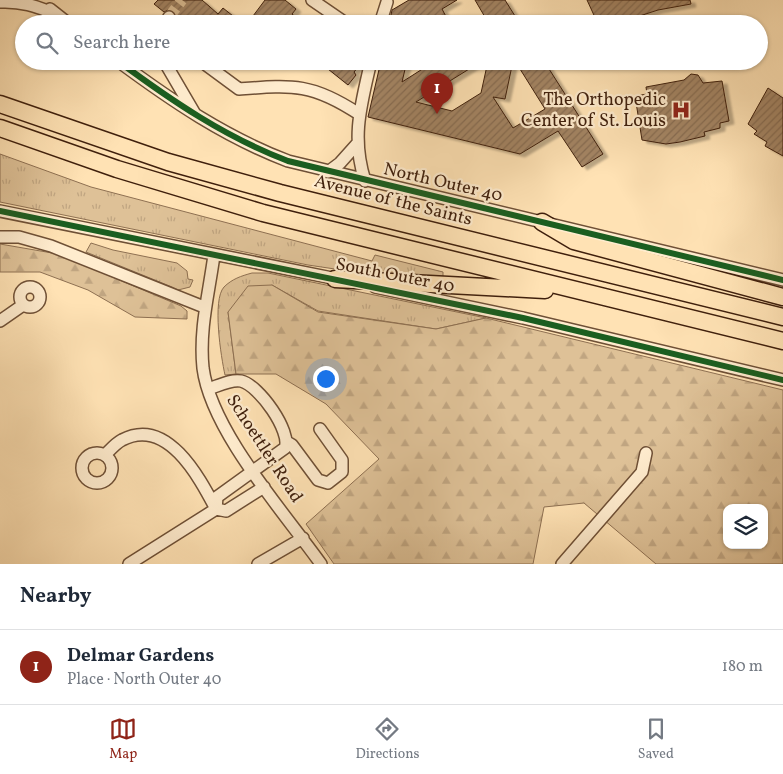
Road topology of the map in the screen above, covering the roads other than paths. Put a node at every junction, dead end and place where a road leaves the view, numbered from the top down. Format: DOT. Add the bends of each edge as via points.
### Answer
graph roads {
  1 [pos="39,0"];
  2 [pos="312,0"];
  3 [pos="0,2"];
  4 [pos="387,2"];
  5 [pos="55,14"];
  6 [pos="334,15"];
  7 [pos="383,15"];
  8 [pos="131,70"];
  9 [pos="168,70"];
  10 [pos="213,70"];
  11 [pos="369,70"];
  12 [pos="0,104"];
  13 [pos="359,114"];
  14 [pos="198,117"];
  15 [pos="0,128"];
  16 [pos="357,144"];
  17 [pos="328,172"];
  18 [pos="365,181"];
  19 [pos="0,211"];
  20 [pos="542,222"];
  21 [pos="0,237"];
  22 [pos="214,255"];
  23 [pos="335,279"];
  24 [pos="783,280"];
  25 [pos="580,292"];
  26 [pos="783,297"];
  27 [pos="23,305"];
  28 [pos="204,307"];
  29 [pos="783,317"];
  30 [pos="0,321"];
  31 [pos="783,341"];
  32 [pos="783,380"];
  33 [pos="208,389"];
  34 [pos="320,429"];
  35 [pos="287,442"];
  36 [pos="646,453"];
  37 [pos="105,455"];
  38 [pos="253,471"];
  39 [pos="264,486"];
  40 [pos="216,509"];
  41 [pos="303,538"];
  42 [pos="129,564"];
  43 [pos="258,564"];
  44 [pos="322,564"];
  45 [pos="562,564"];
  1 -- 5 [label="street"];
  2 -- 6 [label="street"];
  3 -- 5 [label="street" via="31,4"];
  4 -- 7 [label="street"];
  8 -- 14 [label="street, North Outer 40"];
  9 -- 14 [label="street"];
  10 -- 13 [label="street" via="239,89 306,88 323,92"];
  11 -- 13 [label="street"];
  12 -- 29 [label="highway, Avenue of the Saints" via="168,162 280,194"];
  13 -- 16 [label="street"];
  14 -- 17 [label="street, North Outer 40" via="263,151"];
  15 -- 25 [label="highway" via="219,201"];
  16 -- 17 [label="street"];
  16 -- 18 [label="street"];
  17 -- 18 [label="street, North Outer 40"];
  18 -- 20 [label="street, North Outer 40"];
  19 -- 22 [label="street, South Outer 40"];
  20 -- 24 [label="street, North Outer 40"];
  20 -- 26 [label="highway" via="574,241"];
  21 -- 28 [label="street" via="20,237 52,246"];
  22 -- 23 [label="street, South Outer 40"];
  22 -- 28 [label="street, Schoettler Road"];
  23 -- 25 [label="highway"];
  23 -- 32 [label="street, South Outer 40" via="523,318"];
  25 -- 31 [label="highway"];
  27 -- 30 [label="street"];
  28 -- 33 [label="street, Schoettler Road" via="203,366"];
  33 -- 35 [label="street" via="235,381 258,391 287,436"];
  33 -- 38 [label="street, Schoettler Road" via="218,416"];
  34 -- 35 [label="street" via="343,466 342,472 328,483 318,480"];
  35 -- 38 [label="street" via="285,448"];
  36 -- 45 [label="street" via="642,472"];
  37 -- 40 [label="street" via="130,436 160,438 179,453"];
  38 -- 39 [label="street, Schoettler Road"];
  38 -- 40 [label="street" via="217,497"];
  39 -- 40 [label="street" via="226,511"];
  39 -- 41 [label="street, Schoettler Road"];
  40 -- 42 [label="street"];
  41 -- 43 [label="street"];
  41 -- 44 [label="street, Schoettler Road"];
}
